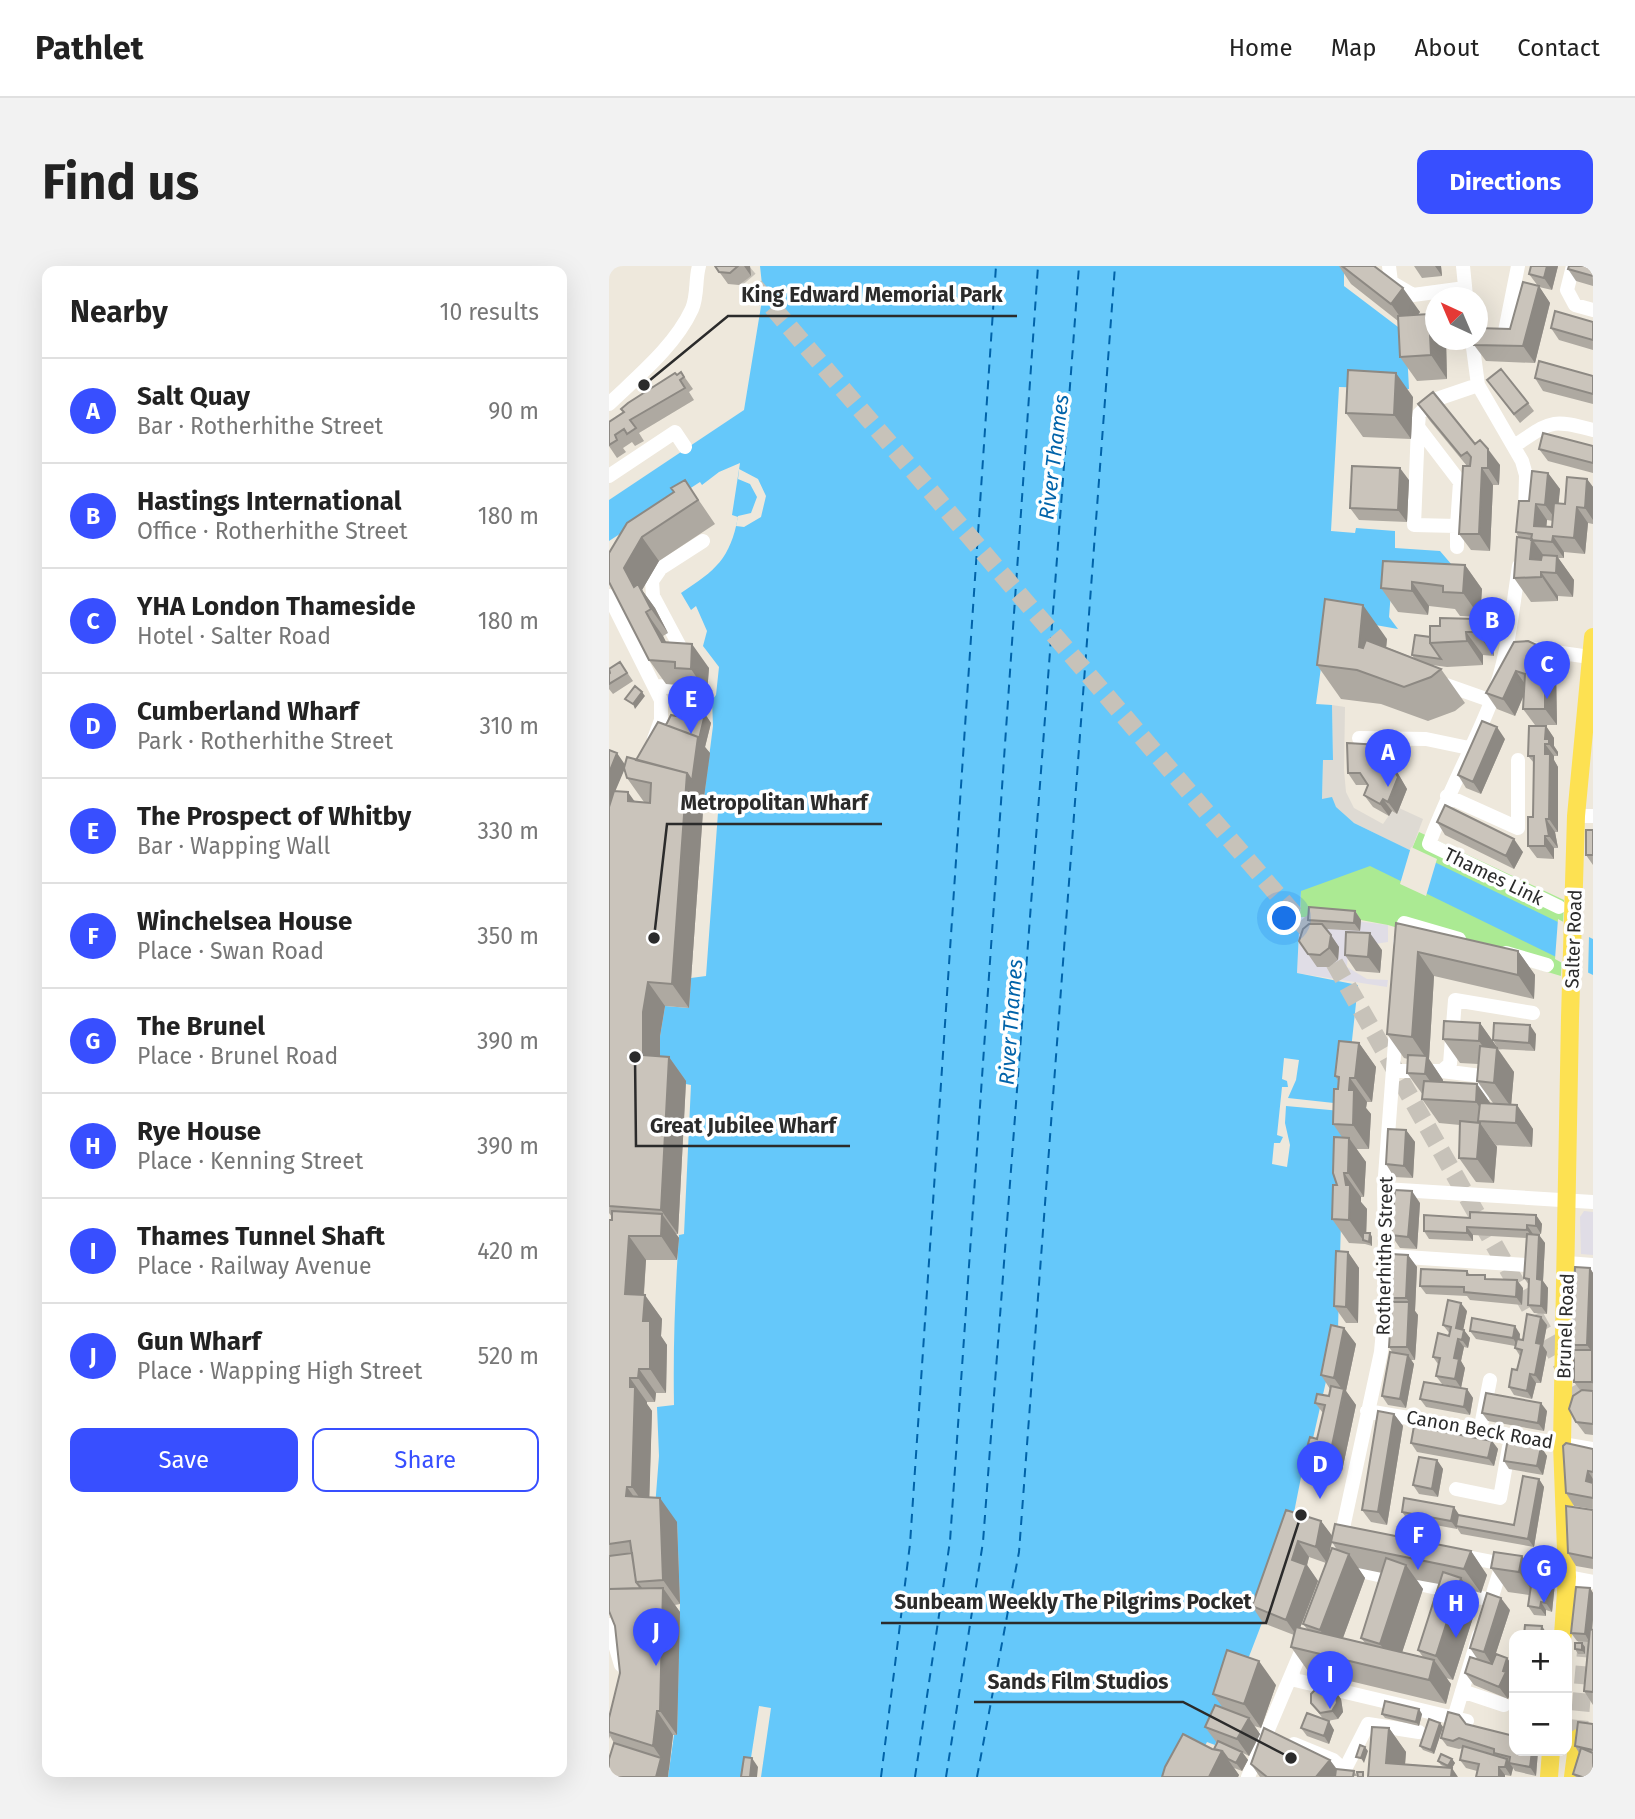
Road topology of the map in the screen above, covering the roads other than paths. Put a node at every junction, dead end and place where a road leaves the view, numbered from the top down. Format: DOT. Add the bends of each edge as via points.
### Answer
graph roads {
  1 [pos="699,266"];
  2 [pos="1389,266"];
  3 [pos="1463,266"];
  4 [pos="1518,266"];
  5 [pos="1573,266"];
  6 [pos="1465,287"];
  7 [pos="1425,295"];
  8 [pos="1593,310"];
  9 [pos="1504,336"];
  10 [pos="1473,350"];
  11 [pos="1478,385"];
  12 [pos="609,404"];
  13 [pos="1417,427"];
  14 [pos="1593,430"];
  15 [pos="1514,446"];
  16 [pos="685,447"];
  17 [pos="609,475"];
  18 [pos="1457,526"];
  19 [pos="703,541"];
  20 [pos="1457,547"];
  21 [pos="609,596"];
  22 [pos="1593,637"];
  23 [pos="1507,645"];
  24 [pos="1590,657"];
  25 [pos="686,666"];
  26 [pos="1428,678"];
  27 [pos="685,685"];
  28 [pos="657,686"];
  29 [pos="1492,701"];
  30 [pos="1359,738"];
  31 [pos="1469,748"];
  32 [pos="646,756"];
  33 [pos="1518,760"];
  34 [pos="1447,796"];
  35 [pos="1585,816"];
  36 [pos="1559,907"];
  37 [pos="1471,942"];
  38 [pos="1496,950"];
  39 [pos="1400,959"];
  40 [pos="1547,965"];
  41 [pos="1534,1013"];
  42 [pos="1397,1020"];
  43 [pos="1393,1071"];
  44 [pos="1442,1071"];
  45 [pos="1456,1102"];
  46 [pos="1384,1189"];
  47 [pos="1567,1199"];
  48 [pos="1593,1202"];
  49 [pos="1387,1256"];
  50 [pos="1567,1263"];
  51 [pos="1526,1265"];
  52 [pos="1593,1265"];
  53 [pos="1490,1380"];
  54 [pos="1367,1412"];
  55 [pos="1480,1431"];
  56 [pos="1511,1436"];
  57 [pos="1562,1444"];
  58 [pos="1593,1449"];
  59 [pos="1456,1489"];
  60 [pos="1565,1510"];
  61 [pos="1583,1514"];
  62 [pos="1343,1531"];
  63 [pos="1363,1535"];
  64 [pos="1442,1552"];
  65 [pos="1502,1564"];
  66 [pos="1567,1577"];
  67 [pos="1593,1582"];
  68 [pos="1491,1600"];
  69 [pos="609,1625"];
  70 [pos="1563,1630"];
  71 [pos="1310,1631"];
  72 [pos="620,1652"];
  73 [pos="1292,1673"];
  74 [pos="623,1678"];
  75 [pos="1462,1691"];
  76 [pos="1504,1705"];
  77 [pos="1268,1730"];
  78 [pos="1419,1732"];
  79 [pos="1578,1738"];
  80 [pos="1551,1756"];
  81 [pos="1343,1774"];
  82 [pos="1248,1777"];
  83 [pos="1549,1777"];
  84 [pos="1573,1777"];
  1 -- 12 [label="street" via="695,298 680,328"];
  2 -- 7 [label="street" via="1391,282 1413,295"];
  3 -- 6 [label="street"];
  4 -- 9 [label="street"];
  5 -- 8 [label="street" via="1567,290 1575,305"];
  10 -- 11 [label="street"];
  11 -- 13 [label="street" via="1434,400 1419,414"];
  11 -- 15 [label="street"];
  13 -- 18 [label="street" via="1459,482"];
  13 -- 18 [label="street" via="1414,525"];
  14 -- 15 [label="street" via="1561,421 1549,423"];
  15 -- 23 [label="street" via="1526,475 1522,546"];
  16 -- 17 [label="street" via="675,432"];
  18 -- 20 [label="street"];
  19 -- 25 [label="street" via="661,568 652,582 653,596 687,659"];
  21 -- 28 [label="street"];
  22 -- 24 [label="main road, Salter Road"];
  23 -- 24 [label="street"];
  23 -- 29 [label="street"];
  24 -- 35 [label="main road, Salter Road"];
  26 -- 29 [label="street"];
  27 -- 28 [label="street"];
  28 -- 32 [label="street" via="663,710"];
  29 -- 31 [label="street"];
  30 -- 31 [label="street" via="1426,738"];
  31 -- 34 [label="street"];
  33 -- 34 [label="street" via="1518,828"];
  34 -- 36 [label="street, Thames Link" via="1429,844"];
  35 -- 47 [label="main road, Salter Road" via="1576,897"];
  37 -- 39 [label="street" via="1404,923"];
  38 -- 40 [label="street"];
  41 -- 44 [label="street" via="1455,1000 1450,1064"];
  42 -- 43 [label="street, Rotherhithe Street"];
  43 -- 44 [label="street"];
  43 -- 46 [label="street, Rotherhithe Street"];
  44 -- 45 [label="street" via="1484,1080 1479,1103"];
  46 -- 47 [label="street"];
  46 -- 49 [label="street, Rotherhithe Street"];
  47 -- 48 [label="street"];
  47 -- 50 [label="main road, Brunel Road"];
  49 -- 51 [label="street"];
  49 -- 54 [label="street, Rotherhithe Street" via="1381,1352"];
  50 -- 52 [label="street"];
  50 -- 57 [label="main road, Brunel Road"];
  53 -- 55 [label="street"];
  54 -- 55 [label="street, Canon Beck Road"];
  54 -- 62 [label="street, Rotherhithe Street"];
  55 -- 56 [label="street, Canon Beck Road"];
  56 -- 57 [label="street, Canon Beck Road"];
  56 -- 59 [label="street" via="1500,1498"];
  57 -- 58 [label="street, Canon Beck Road"];
  57 -- 60 [label="main road, Brunel Road"];
  60 -- 61 [label="street"];
  60 -- 66 [label="main road, Brunel Road"];
  62 -- 63 [label="street"];
  62 -- 68 [label="street, Rotherhithe Street" via="1332,1571 1449,1596"];
  64 -- 65 [label="street"];
  65 -- 66 [label="street"];
  65 -- 68 [label="street"];
  66 -- 67 [label="street"];
  66 -- 70 [label="main road, Brunel Road"];
  68 -- 75 [label="street"];
  69 -- 72 [label="street"];
  71 -- 73 [label="street"];
  72 -- 74 [label="street"];
  73 -- 75 [label="street" via="1295,1680 1460,1719"];
  73 -- 77 [label="street"];
  75 -- 76 [label="street"];
  77 -- 81 [label="street" via="1333,1760"];
  77 -- 82 [label="street"];
  78 -- 81 [label="street" via="1368,1724"];
  79 -- 84 [label="main road"];
  80 -- 83 [label="main road"];
}
